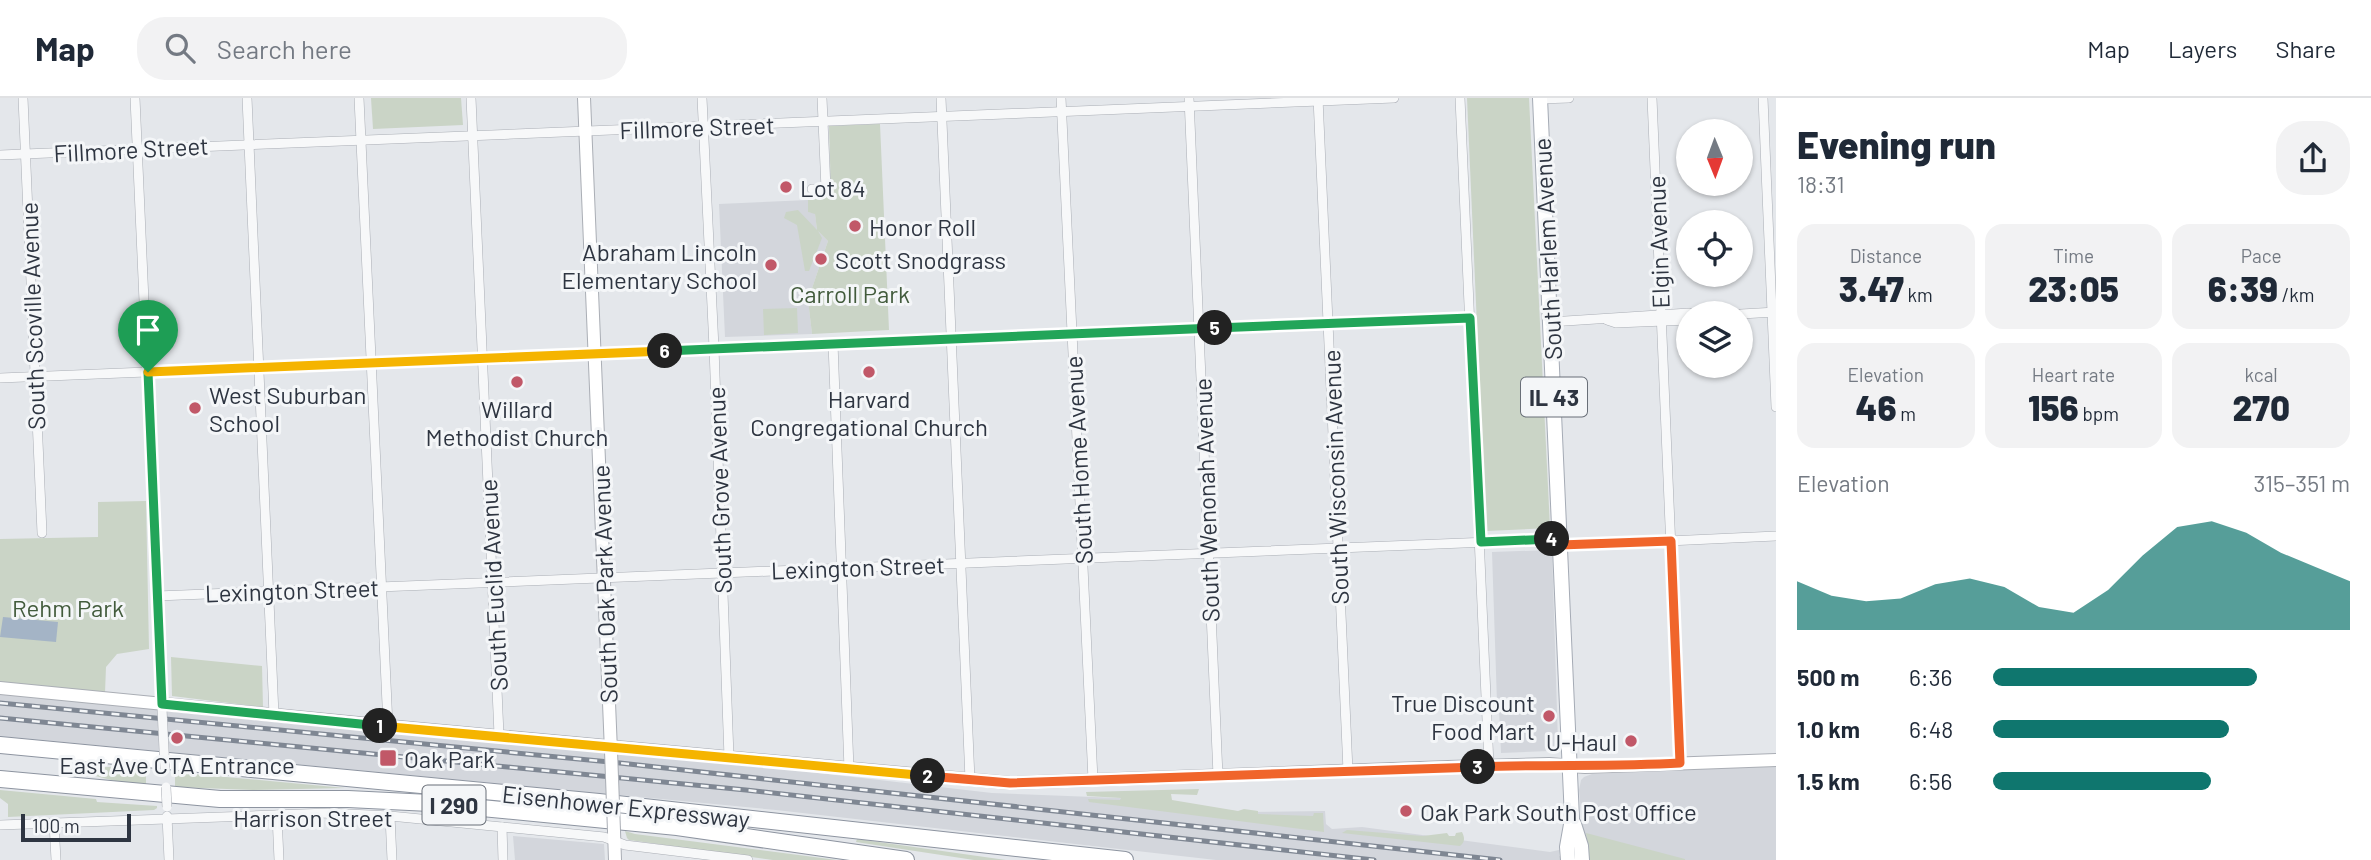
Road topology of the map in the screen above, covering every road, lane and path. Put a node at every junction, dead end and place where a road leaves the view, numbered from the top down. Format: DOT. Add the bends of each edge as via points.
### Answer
graph roads {
  1 [pos="23,98"];
  2 [pos="135,98"];
  3 [pos="247,98"];
  4 [pos="359,98"];
  5 [pos="471,98"];
  6 [pos="584,98"];
  7 [pos="702,98"];
  8 [pos="822,98"];
  9 [pos="941,98"];
  10 [pos="1061,98"];
  11 [pos="1394,98"];
  12 [pos="1460,98"];
  13 [pos="1569,98"];
  14 [pos="1652,98"];
  15 [pos="1763,98"];
  16 [pos="1318,99"];
  17 [pos="1540,99"];
  18 [pos="1190,102"];
  19 [pos="1061,112"];
  20 [pos="942,117"];
  21 [pos="823,121"];
  22 [pos="703,126"];
  23 [pos="585,131"];
  24 [pos="473,135"];
  25 [pos="361,139"];
  26 [pos="250,144"];
  27 [pos="138,149"];
  28 [pos="25,154"];
  29 [pos="0,155"];
  30 [pos="812,189"];
  31 [pos="1774,312"];
  32 [pos="1753,313"];
  33 [pos="1676,316"];
  34 [pos="1470,318"];
  35 [pos="1661,318"];
  36 [pos="1676,319"];
  37 [pos="1550,322"];
  38 [pos="1328,324"];
  39 [pos="1199,329"];
  40 [pos="1072,334"];
  41 [pos="951,339"];
  42 [pos="833,344"];
  43 [pos="714,348"];
  44 [pos="594,353"];
  45 [pos="483,358"];
  46 [pos="371,363"];
  47 [pos="259,368"];
  48 [pos="148,372"];
  49 [pos="35,377"];
  50 [pos="0,378"];
  51 [pos="1776,407"];
  52 [pos="42,533"];
  53 [pos="1776,536"];
  54 [pos="1671,541"];
  55 [pos="1481,542"];
  56 [pos="1560,542"];
  57 [pos="1338,548"];
  58 [pos="1209,553"];
  59 [pos="1082,558"];
  60 [pos="961,563"];
  61 [pos="843,568"];
  62 [pos="722,573"];
  63 [pos="604,578"];
  64 [pos="493,582"];
  65 [pos="381,587"];
  66 [pos="269,591"];
  67 [pos="157,596"];
  68 [pos="0,688"];
  69 [pos="162,706"];
  70 [pos="274,715"];
  71 [pos="388,726"];
  72 [pos="499,736"];
  73 [pos="0,746"];
  74 [pos="611,748"];
  75 [pos="729,757"];
  76 [pos="1776,760"];
  77 [pos="1680,763"];
  78 [pos="1569,765"];
  79 [pos="1489,766"];
  80 [pos="849,769"];
  81 [pos="1348,771"];
  82 [pos="1218,776"];
  83 [pos="0,779"];
  84 [pos="970,780"];
  85 [pos="1093,780"];
  86 [pos="277,815"];
  87 [pos="390,816"];
  88 [pos="167,820"];
  89 [pos="54,824"];
  90 [pos="0,825"];
  91 [pos="502,827"];
  92 [pos="614,836"];
  93 [pos="727,858"];
  94 [pos="1575,859"];
  95 [pos="56,860"];
  96 [pos="169,860"];
  97 [pos="279,860"];
  98 [pos="392,860"];
  99 [pos="503,860"];
  100 [pos="615,860"];
  101 [pos="748,860"];
  102 [pos="906,860"];
  103 [pos="1125,860"];
  1 -- 28 [label="street, South Scoville Avenue"];
  2 -- 27 [label="street"];
  3 -- 26 [label="street"];
  4 -- 25 [label="street"];
  5 -- 24 [label="street, South Euclid Avenue"];
  6 -- 23 [label="street, South Oak Park Avenue"];
  7 -- 22 [label="street, South Grove Avenue"];
  8 -- 21 [label="street"];
  9 -- 20 [label="street"];
  10 -- 19 [label="street, South Home Avenue"];
  11 -- 16 [label="street, Fillmore Street"];
  12 -- 34 [label="street"];
  13 -- 17 [label="street"];
  14 -- 35 [label="street, Elgin Avenue"];
  15 -- 31 [label="street"];
  16 -- 18 [label="street, Fillmore Street"];
  16 -- 38 [label="street, South Wisconsin Avenue"];
  17 -- 37 [label="main road, South Harlem Avenue / IL 43"];
  18 -- 19 [label="street, Fillmore Street"];
  18 -- 39 [label="street, South Wenonah Avenue"];
  19 -- 20 [label="street, Fillmore Street"];
  19 -- 40 [label="street, South Home Avenue"];
  20 -- 21 [label="street, Fillmore Street"];
  20 -- 41 [label="street"];
  21 -- 22 [label="street, Fillmore Street"];
  21 -- 30 [label="street" via="826,188"];
  22 -- 23 [label="street, Fillmore Street"];
  22 -- 43 [label="street, South Grove Avenue"];
  23 -- 24 [label="street, Fillmore Street"];
  23 -- 44 [label="street, South Oak Park Avenue"];
  24 -- 25 [label="street, Fillmore Street"];
  24 -- 45 [label="street, South Euclid Avenue"];
  25 -- 26 [label="street, Fillmore Street"];
  25 -- 46 [label="street"];
  26 -- 27 [label="street, Fillmore Street"];
  26 -- 47 [label="street"];
  27 -- 28 [label="street, Fillmore Street"];
  27 -- 48 [label="street"];
  28 -- 29 [label="street, Fillmore Street"];
  28 -- 49 [label="street, South Scoville Avenue"];
  31 -- 32 [label="street"];
  31 -- 51 [label="street"];
  33 -- 35 [label="street"];
  34 -- 38 [label="street"];
  34 -- 55 [label="street"];
  35 -- 36 [label="street"];
  35 -- 37 [label="street"];
  35 -- 54 [label="street, Elgin Avenue"];
  37 -- 56 [label="main road, South Harlem Avenue / IL 43"];
  38 -- 39 [label="street"];
  38 -- 57 [label="street, South Wisconsin Avenue"];
  39 -- 40 [label="street"];
  39 -- 58 [label="street, South Wenonah Avenue"];
  40 -- 41 [label="street"];
  40 -- 59 [label="street, South Home Avenue"];
  41 -- 42 [label="street"];
  41 -- 60 [label="street"];
  42 -- 43 [label="street"];
  42 -- 61 [label="street"];
  43 -- 44 [label="street"];
  43 -- 62 [label="street, South Grove Avenue"];
  44 -- 45 [label="street"];
  44 -- 63 [label="street, South Oak Park Avenue"];
  45 -- 46 [label="street"];
  45 -- 64 [label="street, South Euclid Avenue"];
  46 -- 47 [label="street"];
  46 -- 65 [label="street"];
  47 -- 48 [label="street"];
  47 -- 66 [label="street"];
  48 -- 49 [label="street"];
  48 -- 67 [label="street"];
  49 -- 50 [label="street"];
  49 -- 52 [label="street, South Scoville Avenue"];
  53 -- 54 [label="street, Lexington Street"];
  54 -- 56 [label="street, Lexington Street"];
  54 -- 77 [label="street, Elgin Avenue"];
  55 -- 56 [label="street, Lexington Street"];
  55 -- 57 [label="street, Lexington Street"];
  55 -- 79 [label="street"];
  56 -- 78 [label="main road, South Harlem Avenue / IL 43"];
  57 -- 58 [label="street, Lexington Street"];
  57 -- 81 [label="street, South Wisconsin Avenue"];
  58 -- 59 [label="street, Lexington Street"];
  58 -- 82 [label="street, South Wenonah Avenue"];
  59 -- 60 [label="street, Lexington Street"];
  59 -- 85 [label="street, South Home Avenue"];
  60 -- 61 [label="street, Lexington Street"];
  60 -- 84 [label="street"];
  61 -- 62 [label="street, Lexington Street"];
  61 -- 80 [label="street"];
  62 -- 63 [label="street, Lexington Street"];
  62 -- 75 [label="street, South Grove Avenue"];
  63 -- 64 [label="street, Lexington Street"];
  63 -- 74 [label="street, South Oak Park Avenue"];
  64 -- 65 [label="street, Lexington Street"];
  64 -- 72 [label="street, South Euclid Avenue"];
  65 -- 66 [label="street, Lexington Street"];
  65 -- 71 [label="street"];
  66 -- 67 [label="street, Lexington Street"];
  66 -- 70 [label="street"];
  67 -- 69 [label="street"];
  68 -- 69 [label="street"];
  69 -- 70 [label="street"];
  69 -- 88 [label="street, bridge"];
  70 -- 71 [label="street"];
  71 -- 72 [label="street"];
  72 -- 74 [label="street"];
  73 -- 103 [label="highway, Eisenhower Expressway / I 290" via="585,801"];
  74 -- 75 [label="street"];
  74 -- 92 [label="street, South Oak Park Avenue, bridge"];
  75 -- 80 [label="street"];
  76 -- 77 [label="street"];
  77 -- 78 [label="street"];
  78 -- 79 [label="street"];
  78 -- 94 [label="main road, South Harlem Avenue / IL 43"];
  79 -- 81 [label="street"];
  80 -- 84 [label="street"];
  81 -- 82 [label="street"];
  82 -- 85 [label="street"];
  83 -- 102 [label="highway, Eisenhower Expressway / I 290" via="181,797 430,803 677,827"];
  84 -- 85 [label="street"];
  86 -- 87 [label="street, Harrison Street"];
  86 -- 88 [label="street, Harrison Street"];
  86 -- 97 [label="street"];
  87 -- 91 [label="street, Harrison Street"];
  87 -- 98 [label="street"];
  88 -- 89 [label="street, Harrison Street"];
  88 -- 96 [label="street"];
  89 -- 90 [label="street, Harrison Street"];
  89 -- 95 [label="street"];
  91 -- 92 [label="street, Harrison Street"];
  91 -- 99 [label="street"];
  92 -- 93 [label="street, Harrison Street" via="625,845"];
  92 -- 100 [label="street, South Oak Park Avenue"];
  93 -- 101 [label="street, Harrison Street"];
}
